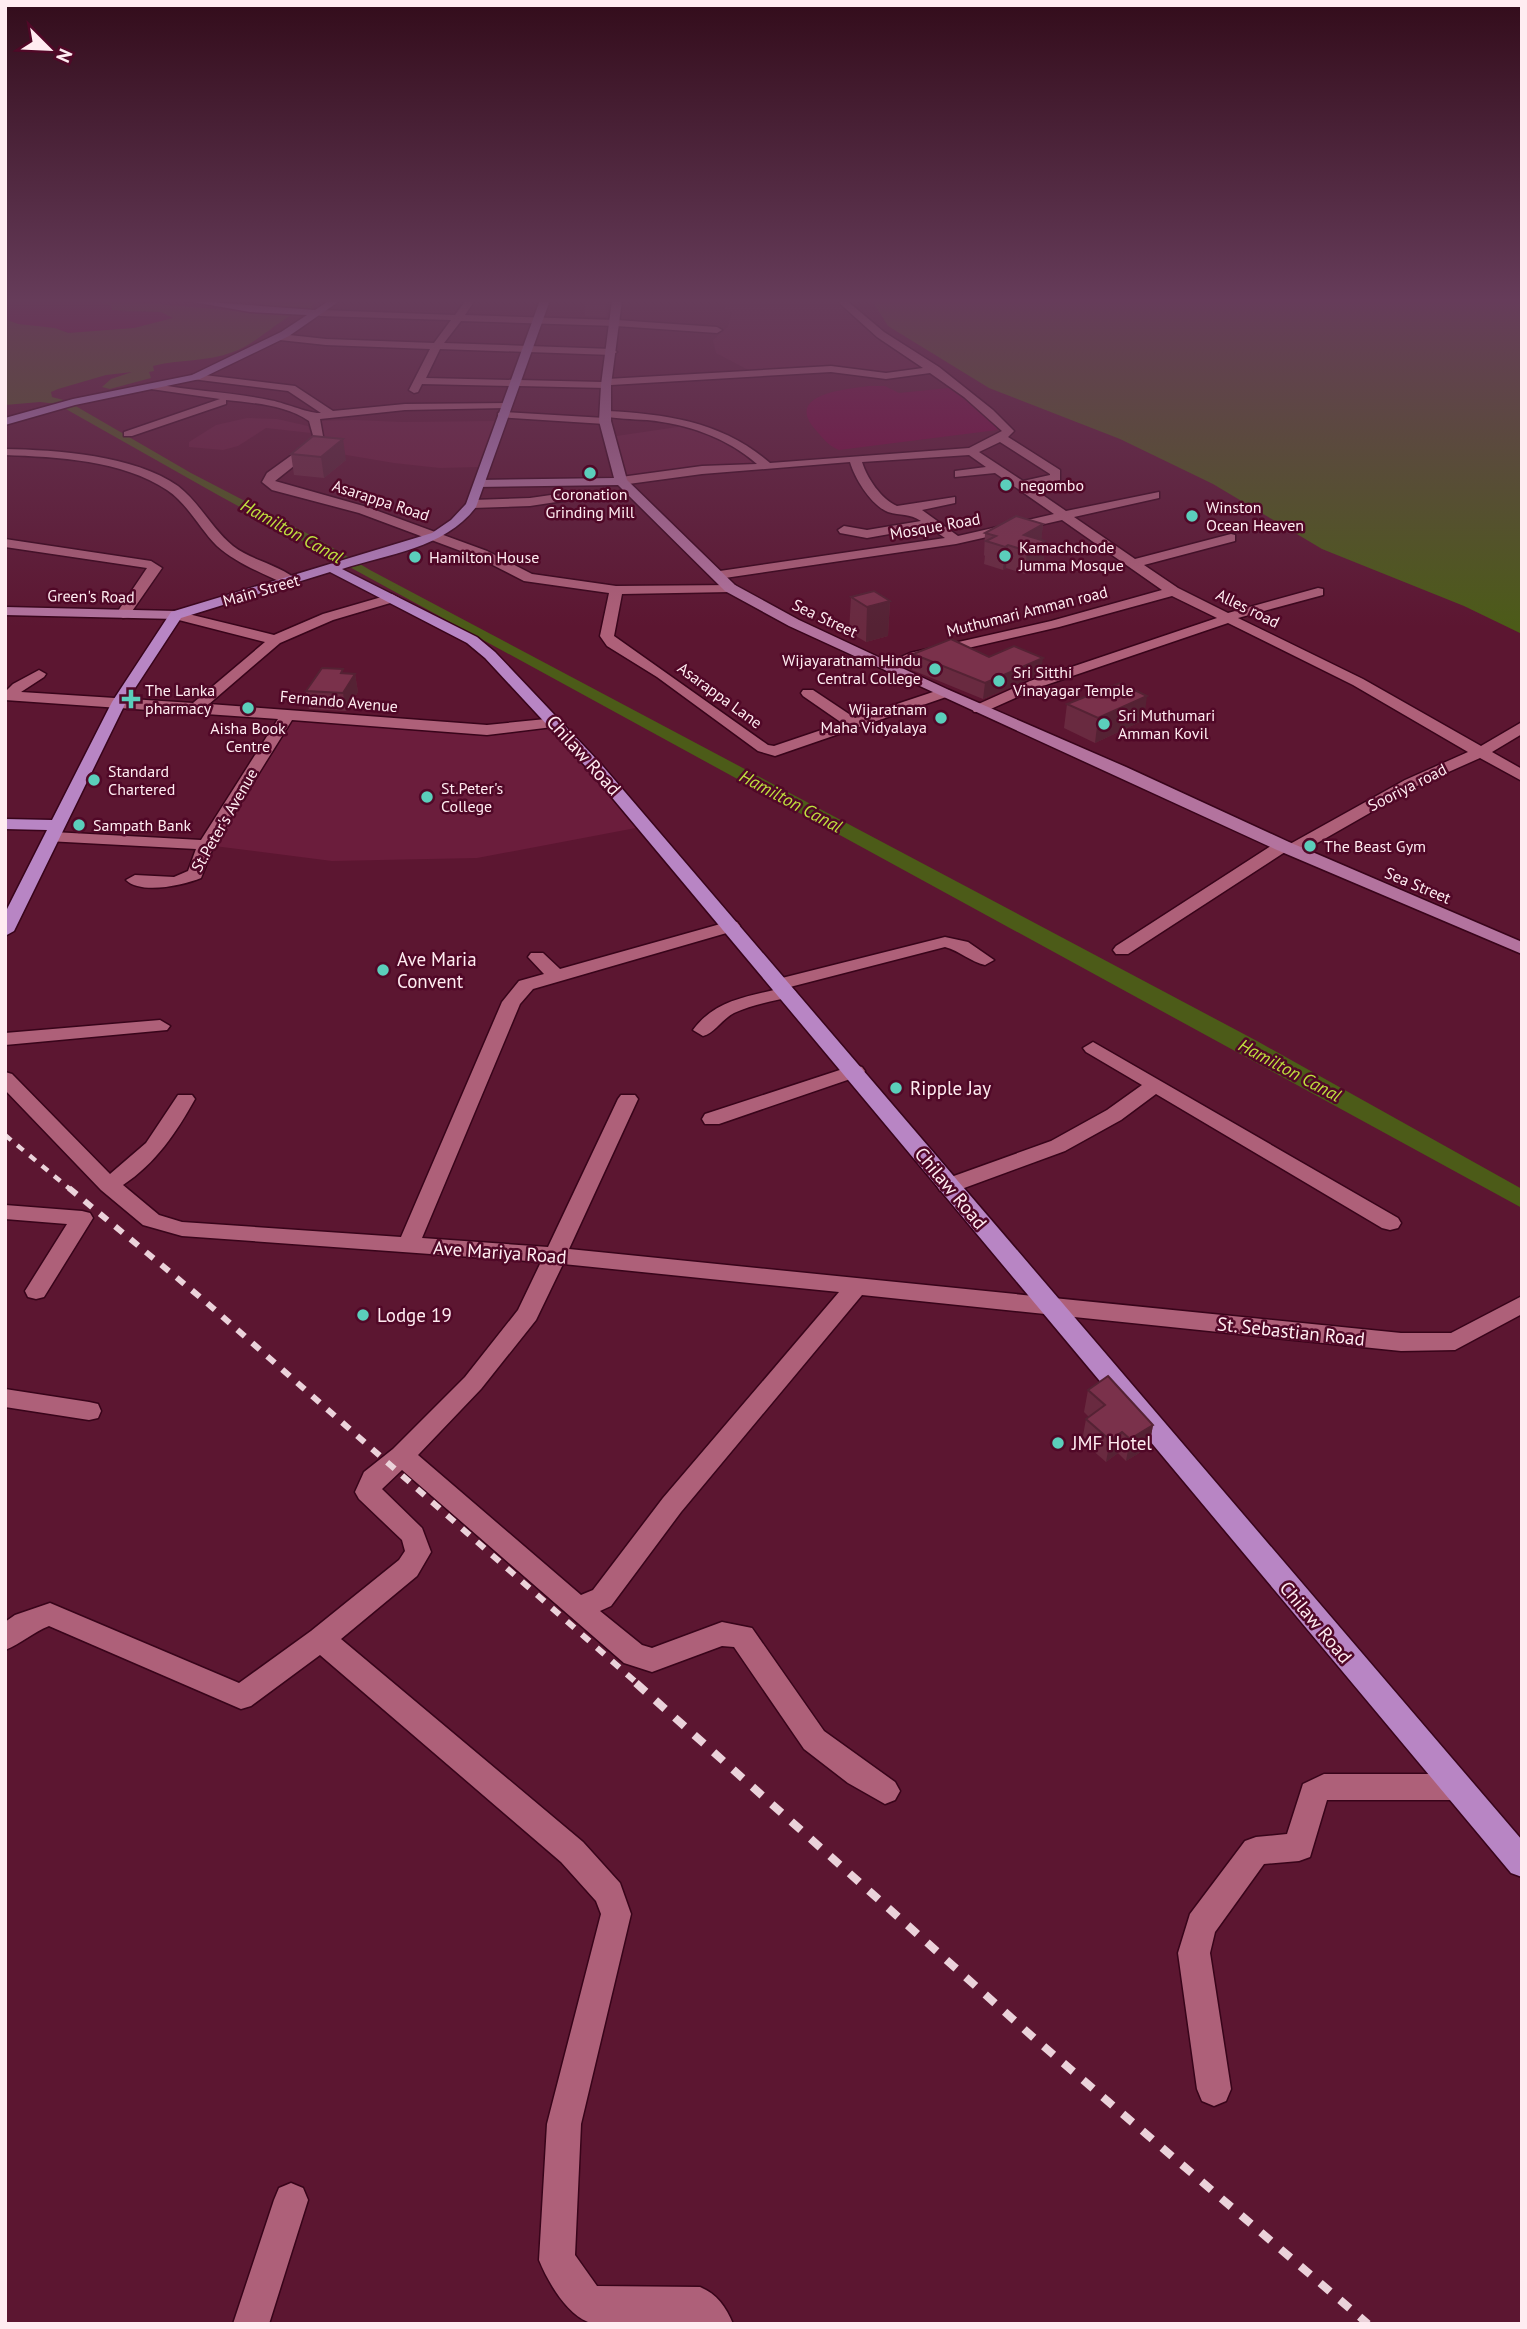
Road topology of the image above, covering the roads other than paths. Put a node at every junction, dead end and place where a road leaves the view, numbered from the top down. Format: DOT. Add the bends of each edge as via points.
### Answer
graph roads {
  1 [pos="48,409"];
  2 [pos="202,409"];
  3 [pos="295,409"];
  4 [pos="322,409"];
  5 [pos="391,409"];
  6 [pos="461,409"];
  7 [pos="606,409"];
  8 [pos="985,409"];
  9 [pos="504,410"];
  10 [pos="331,416"];
  11 [pos="312,417"];
  12 [pos="606,418"];
  13 [pos="5,422"];
  14 [pos="128,434"];
  15 [pos="1004,434"];
  16 [pos="971,451"];
  17 [pos="5,452"];
  18 [pos="855,460"];
  19 [pos="767,467"];
  20 [pos="996,469"];
  21 [pos="959,474"];
  22 [pos="621,481"];
  23 [pos="479,484"];
  24 [pos="1019,486"];
  25 [pos="1154,495"];
  26 [pos="572,496"];
  27 [pos="951,500"];
  28 [pos="472,504"];
  29 [pos="913,510"];
  30 [pos="1065,516"];
  31 [pos="932,523"];
  32 [pos="844,530"];
  33 [pos="436,536"];
  34 [pos="1231,538"];
  35 [pos="956,540"];
  36 [pos="5,542"];
  37 [pos="1135,563"];
  38 [pos="332,569"];
  39 [pos="718,575"];
  40 [pos="292,582"];
  41 [pos="730,588"];
  42 [pos="616,590"];
  43 [pos="1173,591"];
  44 [pos="1318,592"];
  45 [pos="391,598"];
  46 [pos="5,611"];
  47 [pos="123,614"];
  48 [pos="176,615"];
  49 [pos="1230,618"];
  50 [pos="275,640"];
  51 [pos="890,667"];
  52 [pos="39,674"];
  53 [pos="808,693"];
  54 [pos="944,693"];
  55 [pos="8,696"];
  56 [pos="119,702"];
  57 [pos="197,708"];
  58 [pos="979,709"];
  59 [pos="288,714"];
  60 [pos="556,723"];
  61 [pos="855,725"];
  62 [pos="1522,727"];
  63 [pos="1478,752"];
  64 [pos="1522,776"];
  65 [pos="5,824"];
  66 [pos="55,831"];
  67 [pos="206,845"];
  68 [pos="1287,848"];
  69 [pos="135,880"];
  70 [pos="731,926"];
  71 [pos="5,932"];
  72 [pos="1522,949"];
  73 [pos="1122,950"];
  74 [pos="537,957"];
  75 [pos="985,960"];
  76 [pos="556,976"];
  77 [pos="784,988"];
  78 [pos="160,1026"];
  79 [pos="703,1030"];
  80 [pos="5,1039"];
  81 [pos="1093,1048"];
  82 [pos="855,1071"];
  83 [pos="5,1078"];
  84 [pos="1155,1086"];
  85 [pos="185,1099"];
  86 [pos="628,1099"];
  87 [pos="712,1119"];
  88 [pos="110,1185"];
  89 [pos="948,1186"];
  90 [pos="5,1212"];
  91 [pos="1390,1223"];
  92 [pos="408,1245"];
  93 [pos="554,1255"];
  94 [pos="856,1287"];
  95 [pos="36,1291"];
  96 [pos="1051,1308"];
  97 [pos="1519,1309"];
  98 [pos="5,1398"];
  99 [pos="89,1411"];
  100 [pos="402,1456"];
  101 [pos="577,1608"];
  102 [pos="5,1638"];
  103 [pos="321,1639"];
  104 [pos="1456,1787"];
  105 [pos="885,1791"];
  106 [pos="1522,1863"];
  107 [pos="1213,2089"];
  108 [pos="291,2200"];
  109 [pos="251,2324"];
  110 [pos="715,2324"];
  1 -- 13 [label="main road"];
  2 -- 14 [label="street"];
  3 -- 11 [label="street"];
  4 -- 10 [label="street"];
  5 -- 10 [label="street"];
  6 -- 9 [label="street"];
  7 -- 12 [label="street"];
  8 -- 15 [label="street"];
  9 -- 12 [label="street"];
  9 -- 23 [label="main road, Main Street"];
  10 -- 11 [label="street"];
  11 -- 33 [label="street, Asarappa Road" via="320,440 268,482"];
  12 -- 19 [label="street" via="664,418 695,425 738,443"];
  12 -- 22 [label="street"];
  15 -- 16 [label="street"];
  15 -- 24 [label="street" via="1056,473 1056,477"];
  16 -- 18 [label="street"];
  16 -- 20 [label="street, Alles road"];
  17 -- 40 [label="street" via="93,461 163,482 183,497 229,550"];
  18 -- 19 [label="street"];
  18 -- 29 [label="street" via="860,476 886,506"];
  19 -- 22 [label="street"];
  20 -- 21 [label="street"];
  20 -- 24 [label="street, Alles road"];
  22 -- 23 [label="street"];
  22 -- 39 [label="street, Sea Street"];
  23 -- 28 [label="main road, Main Street"];
  24 -- 30 [label="street, Alles road"];
  25 -- 30 [label="street, Mosque Road"];
  26 -- 28 [label="street"];
  27 -- 29 [label="street"];
  28 -- 33 [label="main road, Main Street" via="451,528"];
  29 -- 31 [label="street"];
  30 -- 35 [label="street, Mosque Road"];
  30 -- 37 [label="street, Alles road"];
  31 -- 32 [label="street" via="867,534"];
  31 -- 35 [label="street"];
  33 -- 38 [label="main road, Main Street"];
  33 -- 42 [label="street, Asarappa Road" via="529,578"];
  34 -- 37 [label="street"];
  35 -- 39 [label="street, Mosque Road"];
  36 -- 47 [label="street" via="151,565 155,568"];
  37 -- 43 [label="street, Alles road"];
  38 -- 40 [label="main road, Main Street"];
  38 -- 45 [label="main road, Chilaw Road"];
  39 -- 41 [label="street, Sea Street"];
  40 -- 48 [label="main road, Main Street"];
  41 -- 42 [label="street, Asarappa Road"];
  41 -- 51 [label="street, Sea Street"];
  42 -- 61 [label="street, Asarappa Lane" via="607,636 612,643 763,748 775,751"];
  43 -- 49 [label="street, Alles road"];
  43 -- 51 [label="street, Muthumari Amman road" via="915,656"];
  44 -- 49 [label="street"];
  45 -- 50 [label="street" via="328,617"];
  45 -- 60 [label="main road, Chilaw Road" via="472,640"];
  46 -- 47 [label="street, Green's Road"];
  47 -- 48 [label="street, Green's Road"];
  48 -- 50 [label="street"];
  48 -- 56 [label="main road"];
  49 -- 58 [label="street" via="1035,684"];
  49 -- 63 [label="street, Alles road" via="1358,682"];
  50 -- 57 [label="street"];
  51 -- 54 [label="street, Sea Street"];
  52 -- 55 [label="street"];
  53 -- 61 [label="street"];
  54 -- 58 [label="street, Sea Street"];
  54 -- 61 [label="street, Asarappa Lane"];
  55 -- 56 [label="street, Fernando Avenue"];
  56 -- 57 [label="street, Fernando Avenue"];
  56 -- 66 [label="main road"];
  57 -- 59 [label="street, Fernando Avenue"];
  58 -- 68 [label="street, Sea Street"];
  59 -- 60 [label="street, Fernando Avenue" via="487,730"];
  59 -- 67 [label="street, St.Peter's Avenue"];
  60 -- 70 [label="main road, Chilaw Road"];
  62 -- 63 [label="street, Sooriya road"];
  63 -- 64 [label="street, Alles road"];
  63 -- 68 [label="street, Sooriya road"];
  65 -- 66 [label="main road"];
  66 -- 67 [label="street"];
  66 -- 71 [label="main road"];
  67 -- 69 [label="street, St.Peter's Avenue" via="195,874 187,879"];
  68 -- 72 [label="street, Sea Street"];
  68 -- 73 [label="street, Sooriya road"];
  70 -- 76 [label="street"];
  70 -- 77 [label="main road, Chilaw Road"];
  74 -- 76 [label="street"];
  75 -- 77 [label="street" via="962,946 945,943"];
  76 -- 92 [label="street" via="526,985 511,1002"];
  77 -- 79 [label="street" via="724,1010"];
  77 -- 82 [label="main road, Chilaw Road"];
  78 -- 80 [label="street"];
  81 -- 84 [label="street"];
  82 -- 87 [label="street"];
  82 -- 89 [label="main road, Chilaw Road"];
  83 -- 88 [label="street, Ave Mariya Road"];
  84 -- 89 [label="street" via="1058,1146"];
  84 -- 91 [label="street"];
  85 -- 88 [label="street" via="163,1139 139,1165"];
  86 -- 93 [label="street"];
  88 -- 92 [label="street, Ave Mariya Road" via="150,1220 181,1229"];
  89 -- 96 [label="main road, Chilaw Road"];
  90 -- 95 [label="street" via="82,1218"];
  92 -- 93 [label="street, Ave Mariya Road"];
  93 -- 94 [label="street, Ave Mariya Road"];
  93 -- 100 [label="street" via="528,1314 473,1383"];
  94 -- 96 [label="street, Ave Mariya Road"];
  94 -- 101 [label="street" via="672,1505 602,1598"];
  96 -- 97 [label="street, St. Sebastian Road" via="1401,1342 1455,1341"];
  96 -- 104 [label="main road, Chilaw Road"];
  98 -- 99 [label="street"];
  100 -- 101 [label="street"];
  100 -- 103 [label="street" via="373,1479 368,1492 413,1535 418,1552 408,1568"];
  101 -- 105 [label="street" via="634,1655 652,1660 723,1634 742,1636 814,1740"];
  102 -- 103 [label="street" via="25,1623 50,1614 240,1697"];
  103 -- 110 [label="street" via="572,1852 609,1893 616,1914 564,2124 557,2260 588,2304 700,2305"];
  104 -- 106 [label="main road, Chilaw Road"];
  104 -- 107 [label="street" via="1324,1787 1313,1793 1299,1847 1256,1851 1201,1925 1194,1953"];
  108 -- 109 [label="street"];
}
